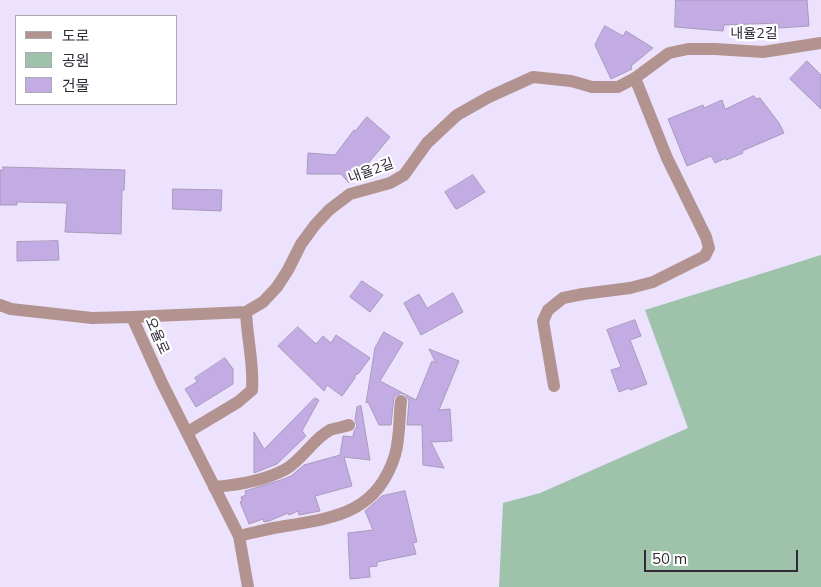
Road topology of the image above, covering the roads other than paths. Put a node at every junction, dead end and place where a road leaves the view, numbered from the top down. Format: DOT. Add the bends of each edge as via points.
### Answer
graph roads {
  1 [pos="821,43"];
  2 [pos="635,78"];
  3 [pos="0,306"];
  4 [pos="246,312"];
  5 [pos="132,317"];
  6 [pos="554,386"];
  7 [pos="401,401"];
  8 [pos="349,425"];
  9 [pos="188,432"];
  10 [pos="214,487"];
  11 [pos="239,536"];
  12 [pos="248,587"];
  1 -- 2 [label="street, 내율2길" via="763,52 688,49 669,53"];
  2 -- 4 [label="street, 내율2길" via="618,87 592,87 533,77 457,115 427,143 404,175 390,183 350,194 329,210 301,244 277,287 263,302"];
  2 -- 6 [label="street" via="667,158 709,248 705,256 653,282 563,298 548,310 543,321"];
  3 -- 5 [label="street, 오율로" via="92,318"];
  4 -- 5 [label="street"];
  4 -- 9 [label="street" via="252,390"];
  5 -- 9 [label="street, 오율로"];
  7 -- 11 [label="street" via="395,453 386,478 369,496 351,510 329,518"];
  8 -- 10 [label="street" via="331,430 287,468 263,478"];
  9 -- 10 [label="street, 오율로"];
  10 -- 11 [label="street, 오율로"];
  11 -- 12 [label="street, 오율로"];
}
